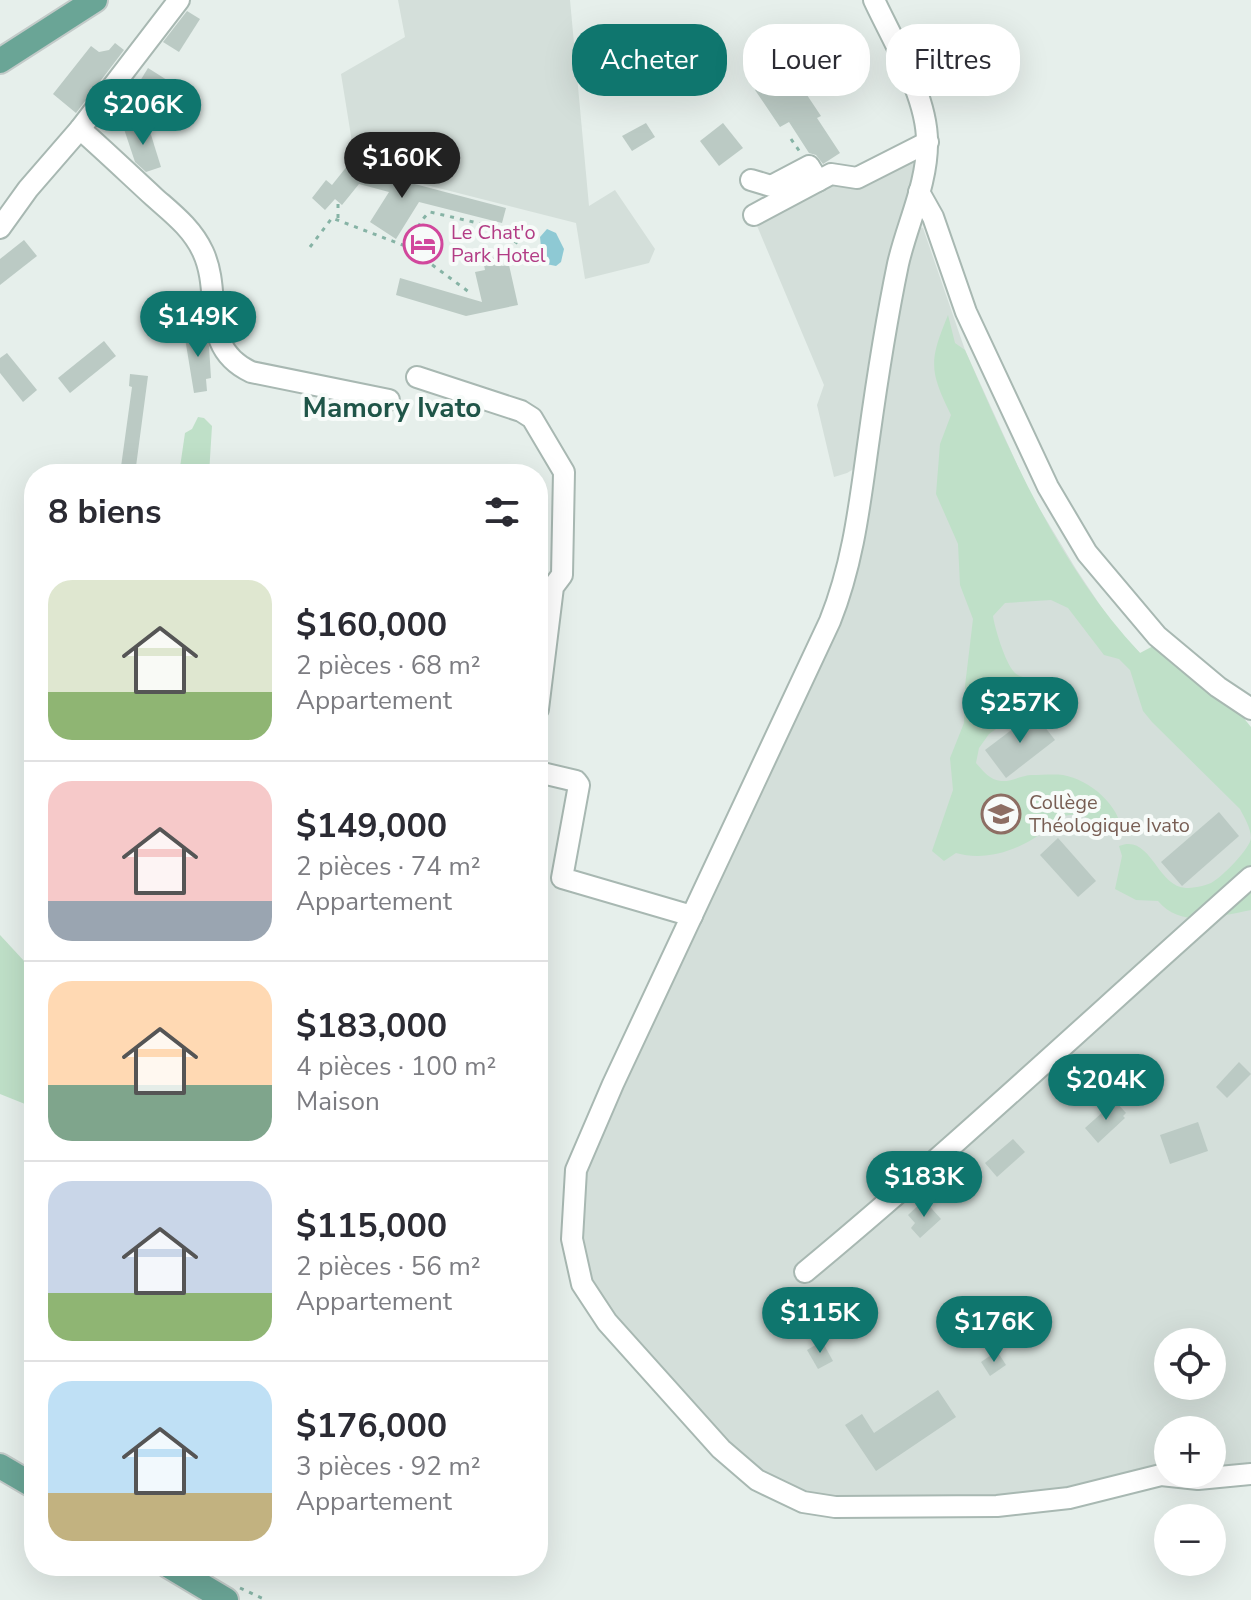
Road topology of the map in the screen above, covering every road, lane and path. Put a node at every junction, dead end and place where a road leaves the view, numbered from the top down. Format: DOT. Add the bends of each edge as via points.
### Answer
graph roads {
  1 [pos="95,0"];
  2 [pos="179,0"];
  3 [pos="874,0"];
  4 [pos="0,61"];
  5 [pos="80,137"];
  6 [pos="928,142"];
  7 [pos="751,180"];
  8 [pos="818,181"];
  9 [pos="919,192"];
  10 [pos="338,202"];
  11 [pos="754,215"];
  12 [pos="338,218"];
  13 [pos="0,228"];
  14 [pos="520,245"];
  15 [pos="310,247"];
  16 [pos="408,247"];
  17 [pos="469,292"];
  18 [pos="417,377"];
  19 [pos="389,400"];
  20 [pos="548,628"];
  21 [pos="1251,709"];
  22 [pos="548,774"];
  23 [pos="1251,877"];
  24 [pos="692,916"];
  25 [pos="805,1272"];
  26 [pos="0,1466"];
  27 [pos="1251,1474"];
  28 [pos="24,1480"];
  29 [pos="186,1576"];
  30 [pos="226,1600"];
  1 -- 4 [label="main road"];
  2 -- 5 [label="street"];
  3 -- 6 [label="street" via="925,116"];
  5 -- 13 [label="street" via="28,189"];
  5 -- 19 [label="street" via="190,230 208,265 216,334 236,365"];
  6 -- 8 [label="street" via="857,178 831,174"];
  6 -- 9 [label="street"];
  7 -- 8 [label="street" via="771,186 809,166"];
  8 -- 11 [label="street"];
  9 -- 21 [label="street" via="966,312 1048,487 1087,553 1157,636"];
  9 -- 24 [label="street" via="899,262 844,585"];
  10 -- 12 [label="path"];
  12 -- 15 [label="path" via="332,218"];
  12 -- 16 [label="path"];
  14 -- 16 [label="path" via="495,227 430,212"];
  16 -- 17 [label="path"];
  18 -- 20 [label="street" via="532,418 564,472 562,575 553,587"];
  22 -- 24 [label="street" via="578,782 562,878"];
  23 -- 25 [label="street" via="1029,1080"];
  24 -- 27 [label="street" via="576,1170 572,1239 582,1284 607,1322 721,1449 757,1480 803,1502 835,1507 997,1506 1069,1498 1161,1475 1198,1479"];
  26 -- 28 [label="main road"];
  29 -- 30 [label="main road"];
}
